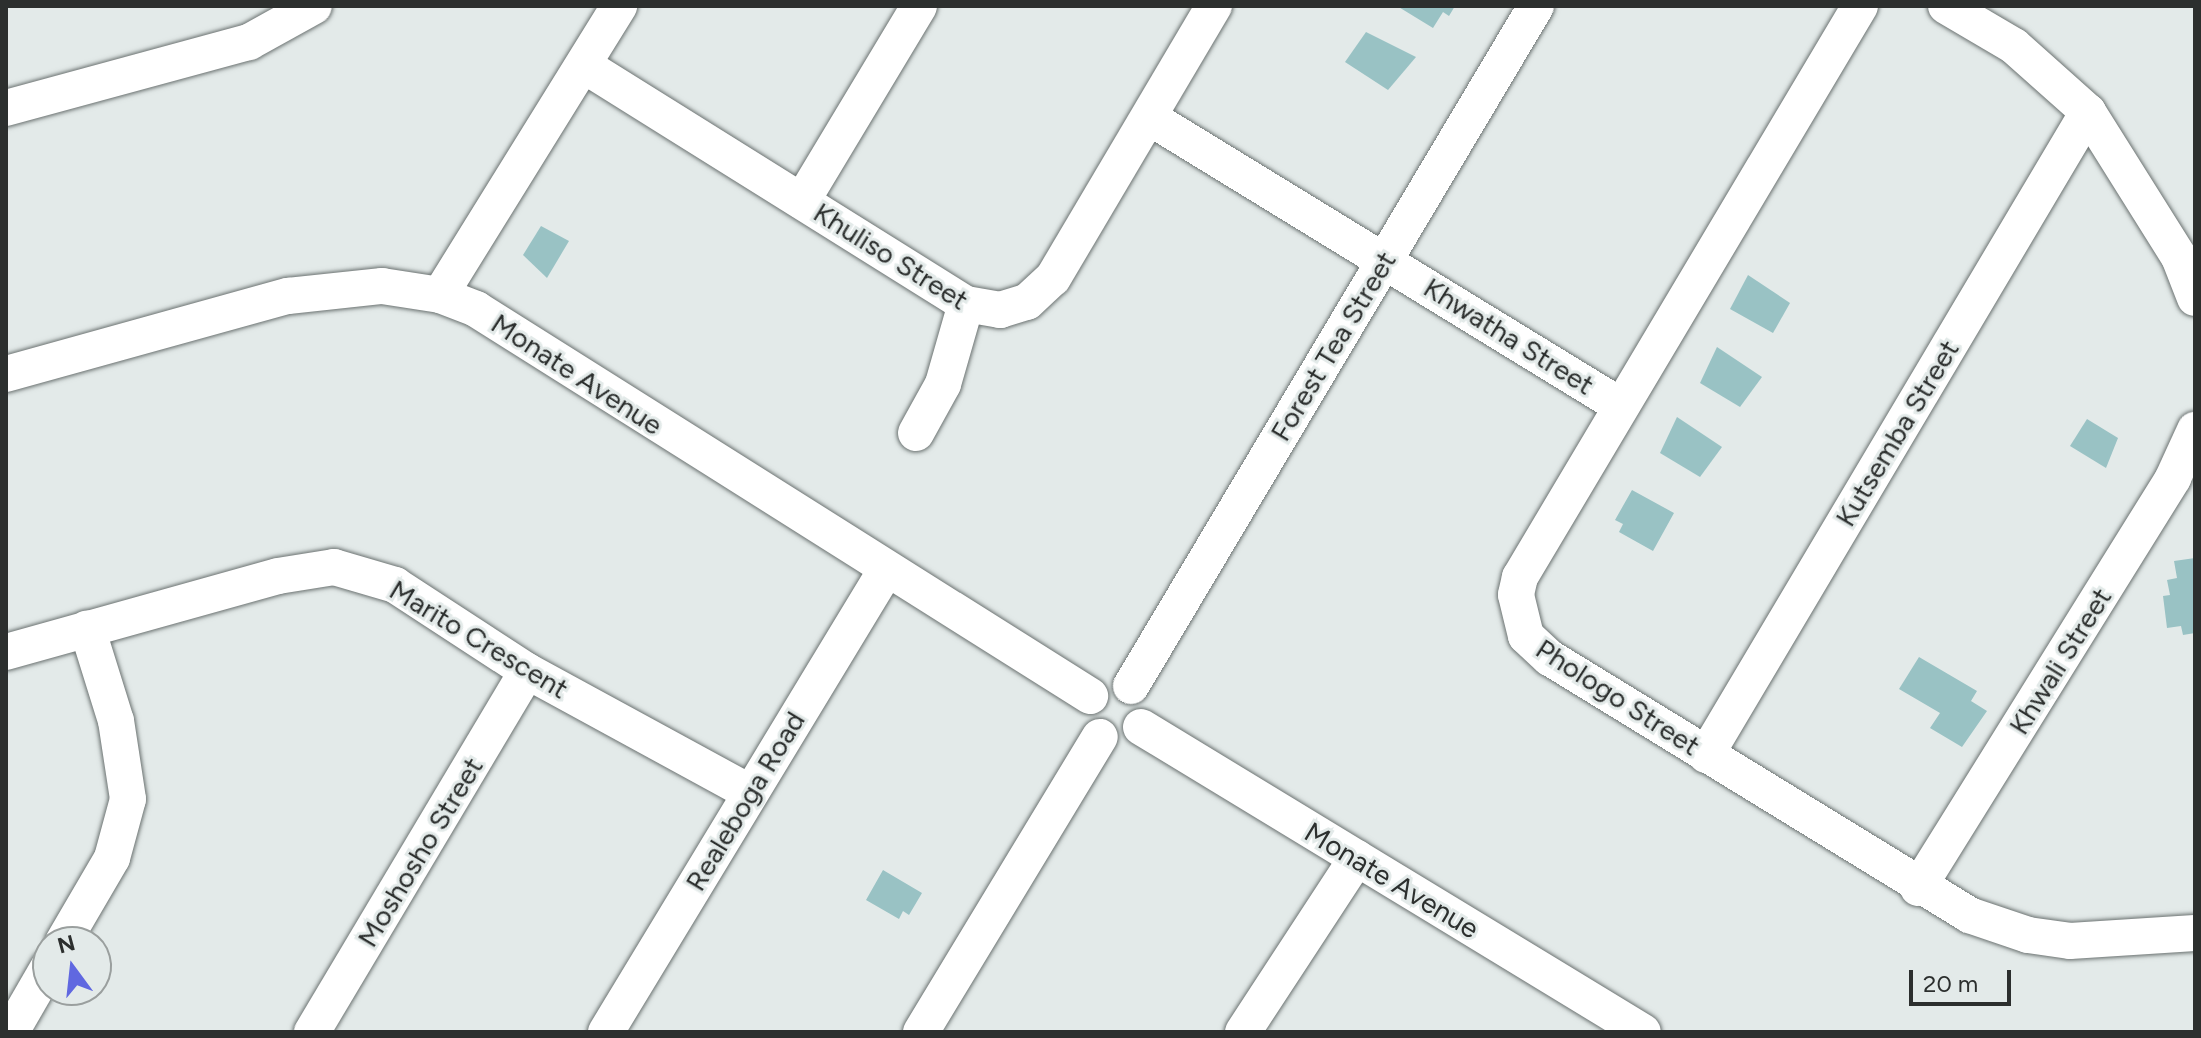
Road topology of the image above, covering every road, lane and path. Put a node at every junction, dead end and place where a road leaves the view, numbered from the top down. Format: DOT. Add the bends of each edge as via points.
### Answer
graph roads {
  1 [pos="314,6"];
  2 [pos="619,6"];
  3 [pos="919,6"];
  4 [pos="1214,6"];
  5 [pos="1536,6"];
  6 [pos="1860,6"];
  7 [pos="1946,6"];
  8 [pos="585,66"];
  9 [pos="6,108"];
  10 [pos="2088,112"];
  11 [pos="1152,119"];
  12 [pos="802,201"];
  13 [pos="1386,258"];
  14 [pos="440,295"];
  15 [pos="2195,298"];
  16 [pos="966,304"];
  17 [pos="6,374"];
  18 [pos="1619,405"];
  19 [pos="2195,430"];
  20 [pos="916,433"];
  21 [pos="2184,486"];
  22 [pos="886,570"];
  23 [pos="87,628"];
  24 [pos="6,652"];
  25 [pos="527,671"];
  26 [pos="1131,686"];
  27 [pos="1090,696"];
  28 [pos="1141,727"];
  29 [pos="1100,737"];
  30 [pos="1706,755"];
  31 [pos="749,792"];
  32 [pos="1357,858"];
  33 [pos="1918,888"];
  34 [pos="72,926"];
  35 [pos="2195,933"];
  36 [pos="32,996"];
  37 [pos="11,1032"];
  38 [pos="312,1032"];
  39 [pos="606,1032"];
  40 [pos="921,1032"];
  41 [pos="1243,1032"];
  42 [pos="1643,1032"];
  1 -- 9 [label="street" via="249,42"];
  2 -- 8 [label="street"];
  3 -- 12 [label="street"];
  4 -- 11 [label="street, Khuliso Street"];
  5 -- 13 [label="street, Forest Tea Street"];
  6 -- 18 [label="street, Phologo Street"];
  7 -- 10 [label="street" via="2014,46"];
  8 -- 12 [label="street, Khuliso Street"];
  8 -- 14 [label="street"];
  10 -- 15 [label="street" via="2179,257"];
  10 -- 30 [label="street, Kutsemba Street"];
  11 -- 13 [label="street, Khwatha Street"];
  11 -- 16 [label="street, Khuliso Street" via="1038,295 1000,310"];
  12 -- 16 [label="street, Khuliso Street"];
  13 -- 18 [label="street, Khwatha Street"];
  13 -- 26 [label="street, Forest Tea Street"];
  14 -- 17 [label="street, Monate Avenue" via="382,286 288,296"];
  14 -- 22 [label="street, Monate Avenue" via="476,309"];
  16 -- 20 [label="street" via="943,384"];
  18 -- 30 [label="street, Phologo Street" via="1520,577 1519,617 1526,636 1550,658"];
  19 -- 21 [label="street, Khwali Street"];
  21 -- 33 [label="street, Khwali Street"];
  22 -- 27 [label="street, Monate Avenue"];
  22 -- 31 [label="street, Realeboga Road"];
  23 -- 24 [label="street, Marito Crescent"];
  23 -- 25 [label="street, Marito Crescent" via="278,576 334,567 395,585"];
  23 -- 34 [label="street" via="116,721 128,799 112,858"];
  25 -- 31 [label="street, Marito Crescent"];
  25 -- 38 [label="street, Moshosho Street"];
  26 -- 27 [label="street" via="1108,682"];
  26 -- 28 [label="street" via="1145,709"];
  27 -- 29 [label="street" via="1086,718"];
  28 -- 29 [label="street" via="1122,741"];
  28 -- 32 [label="street, Monate Avenue"];
  29 -- 40 [label="street"];
  30 -- 33 [label="street, Phologo Street"];
  31 -- 39 [label="street, Realeboga Road"];
  32 -- 41 [label="street"];
  32 -- 42 [label="street, Monate Avenue"];
  33 -- 35 [label="street, Phologo Street" via="1969,915 2028,935 2070,941"];
  36 -- 37 [label="street"];
}
